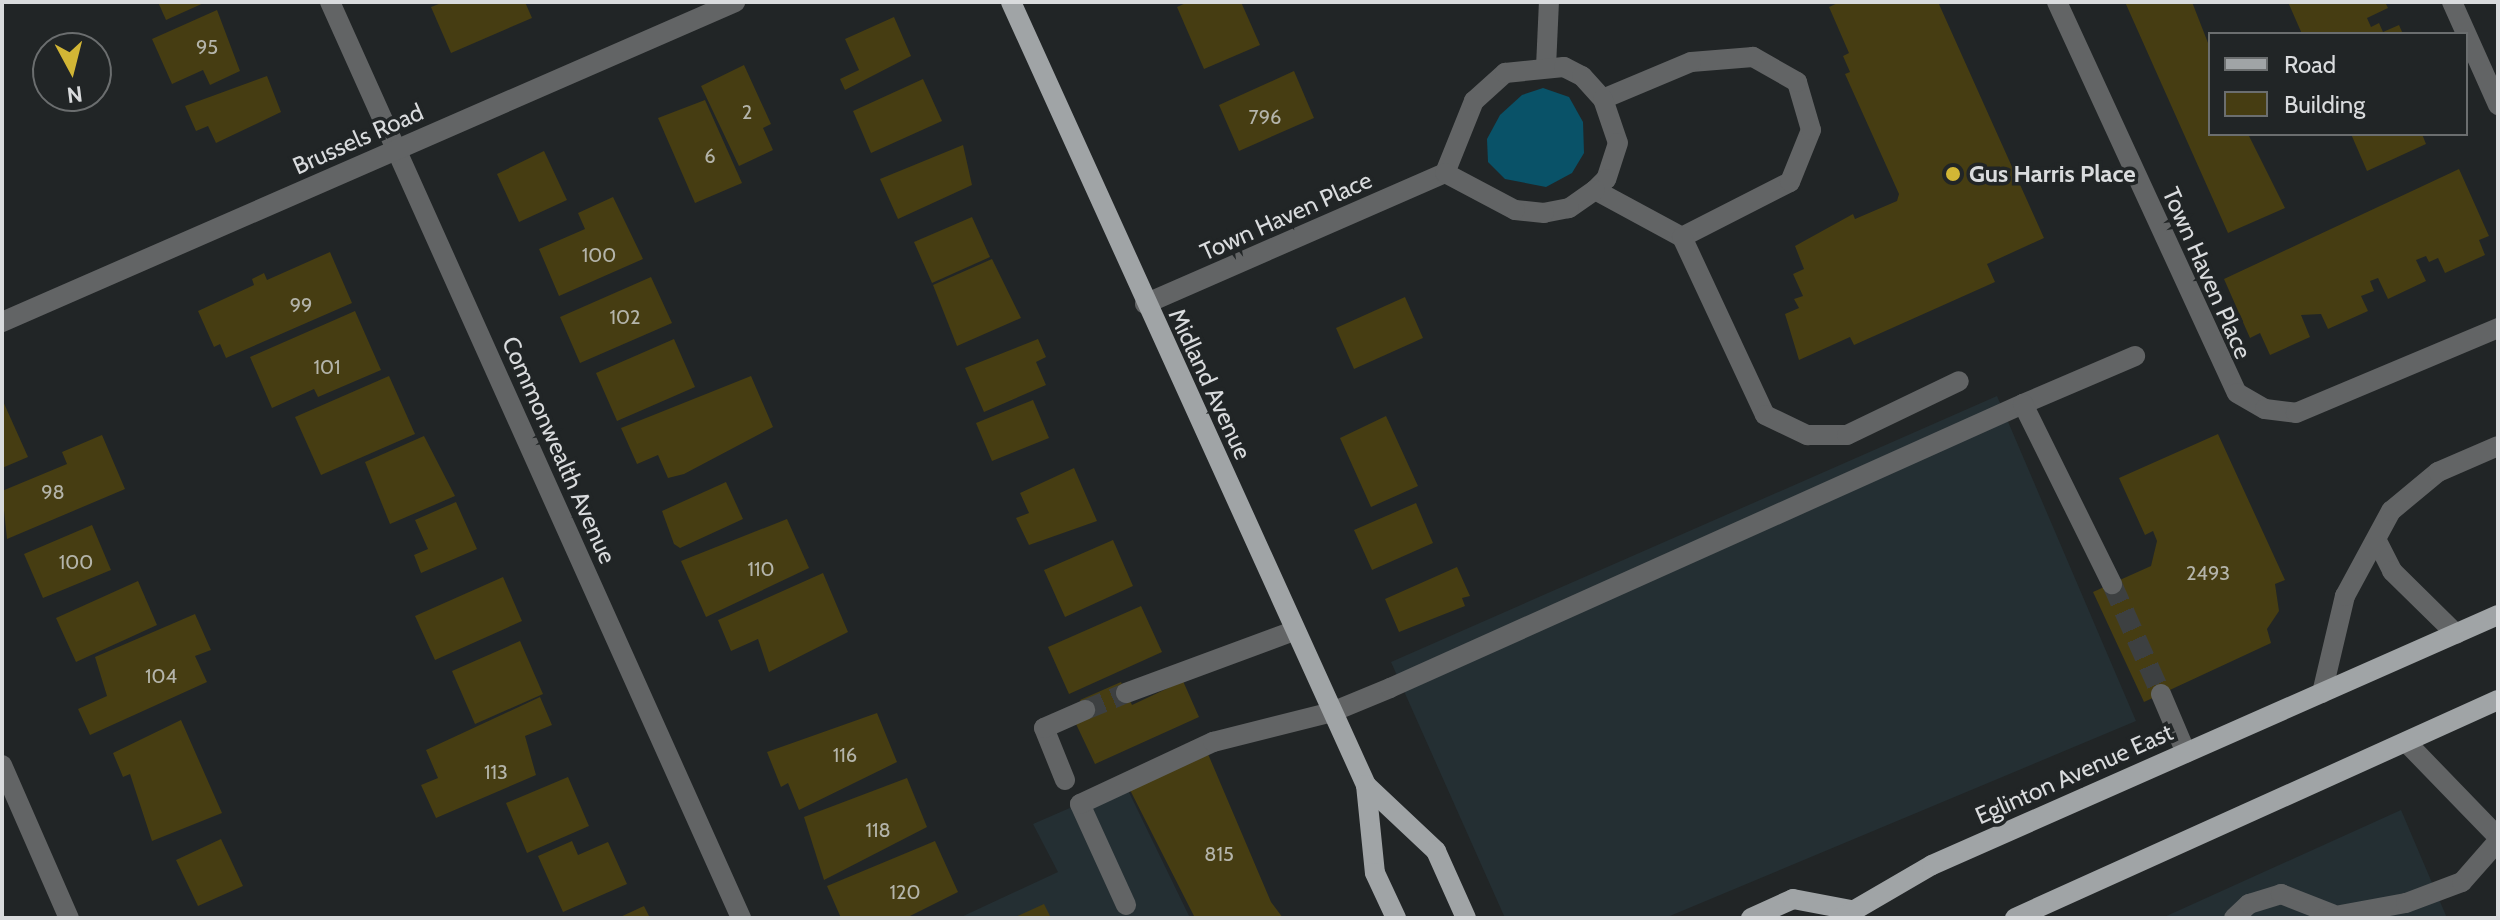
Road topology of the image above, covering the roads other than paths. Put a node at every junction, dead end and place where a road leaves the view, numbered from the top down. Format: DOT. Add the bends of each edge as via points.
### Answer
graph roads {
  1 [pos="330,2"];
  2 [pos="735,2"];
  3 [pos="1011,2"];
  4 [pos="1549,2"];
  5 [pos="2057,2"];
  6 [pos="2452,2"];
  7 [pos="2465,32"];
  8 [pos="2468,38"];
  9 [pos="1546,67"];
  10 [pos="1603,99"];
  11 [pos="2498,105"];
  12 [pos="398,150"];
  13 [pos="1445,173"];
  14 [pos="1595,190"];
  15 [pos="1682,237"];
  16 [pos="1145,304"];
  17 [pos="2,322"];
  18 [pos="2498,328"];
  19 [pos="2135,356"];
  20 [pos="1959,381"];
  21 [pos="2023,404"];
  22 [pos="2498,446"];
  23 [pos="2377,541"];
  24 [pos="2112,584"];
  25 [pos="2498,615"];
  26 [pos="1294,631"];
  27 [pos="2456,634"];
  28 [pos="1126,693"];
  29 [pos="2322,693"];
  30 [pos="2161,694"];
  31 [pos="2498,700"];
  32 [pos="1085,710"];
  33 [pos="1332,712"];
  34 [pos="2406,742"];
  35 [pos="2186,753"];
  36 [pos="2,765"];
  37 [pos="1065,780"];
  38 [pos="1366,785"];
  39 [pos="2498,839"];
  40 [pos="1126,905"];
  41 [pos="1846,914"];
  42 [pos="2338,916"];
  43 [pos="69,918"];
  44 [pos="741,918"];
  45 [pos="1396,918"];
  46 [pos="1466,918"];
  47 [pos="1751,918"];
  48 [pos="2015,918"];
  49 [pos="2234,918"];
  1 -- 12 [label="street, Commonwealth Avenue"];
  2 -- 12 [label="street, Brussels Road"];
  3 -- 16 [label="main road, Midland Avenue"];
  4 -- 9 [label="street"];
  5 -- 18 [label="street, Town Haven Place" via="2237,393 2265,409 2296,413"];
  6 -- 7 [label="street"];
  8 -- 11 [label="street"];
  9 -- 10 [label="street" via="1582,76"];
  9 -- 13 [label="street" via="1526,66 1485,85 1453,142"];
  10 -- 14 [label="street" via="1618,143 1606,179"];
  10 -- 15 [label="street" via="1691,62 1753,57 1797,82 1811,130 1790,182"];
  12 -- 17 [label="street, Brussels Road"];
  12 -- 44 [label="street, Commonwealth Avenue"];
  13 -- 14 [label="street" via="1515,210 1569,208"];
  13 -- 16 [label="street, Town Haven Place"];
  14 -- 15 [label="street"];
  15 -- 20 [label="street" via="1765,415 1807,435 1847,435"];
  16 -- 26 [label="main road, Midland Avenue"];
  19 -- 21 [label="street"];
  21 -- 24 [label="street"];
  21 -- 33 [label="street"];
  22 -- 23 [label="street" via="2411,489"];
  23 -- 27 [label="street" via="2392,571"];
  23 -- 29 [label="street" via="2345,596"];
  25 -- 27 [label="main road, Eglinton Avenue East"];
  26 -- 28 [label="street"];
  26 -- 33 [label="main road, Midland Avenue"];
  27 -- 29 [label="main road, Eglinton Avenue East"];
  29 -- 35 [label="main road, Eglinton Avenue East"];
  30 -- 35 [label="street"];
  31 -- 34 [label="main road"];
  32 -- 37 [label="street" via="1044,728"];
  33 -- 38 [label="main road, Midland Avenue"];
  33 -- 40 [label="street" via="1213,742 1080,804"];
  34 -- 39 [label="street"];
  34 -- 48 [label="main road"];
  35 -- 41 [label="main road, Eglinton Avenue East" via="1932,865"];
  36 -- 43 [label="street"];
  38 -- 45 [label="main road, Midland Avenue" via="1375,873"];
  38 -- 46 [label="main road, Midland Avenue" via="1436,851"];
  39 -- 42 [label="street" via="2462,882"];
  41 -- 47 [label="main road, Eglinton Avenue East" via="1793,899"];
  42 -- 49 [label="street" via="2281,894 2249,904"];
}
